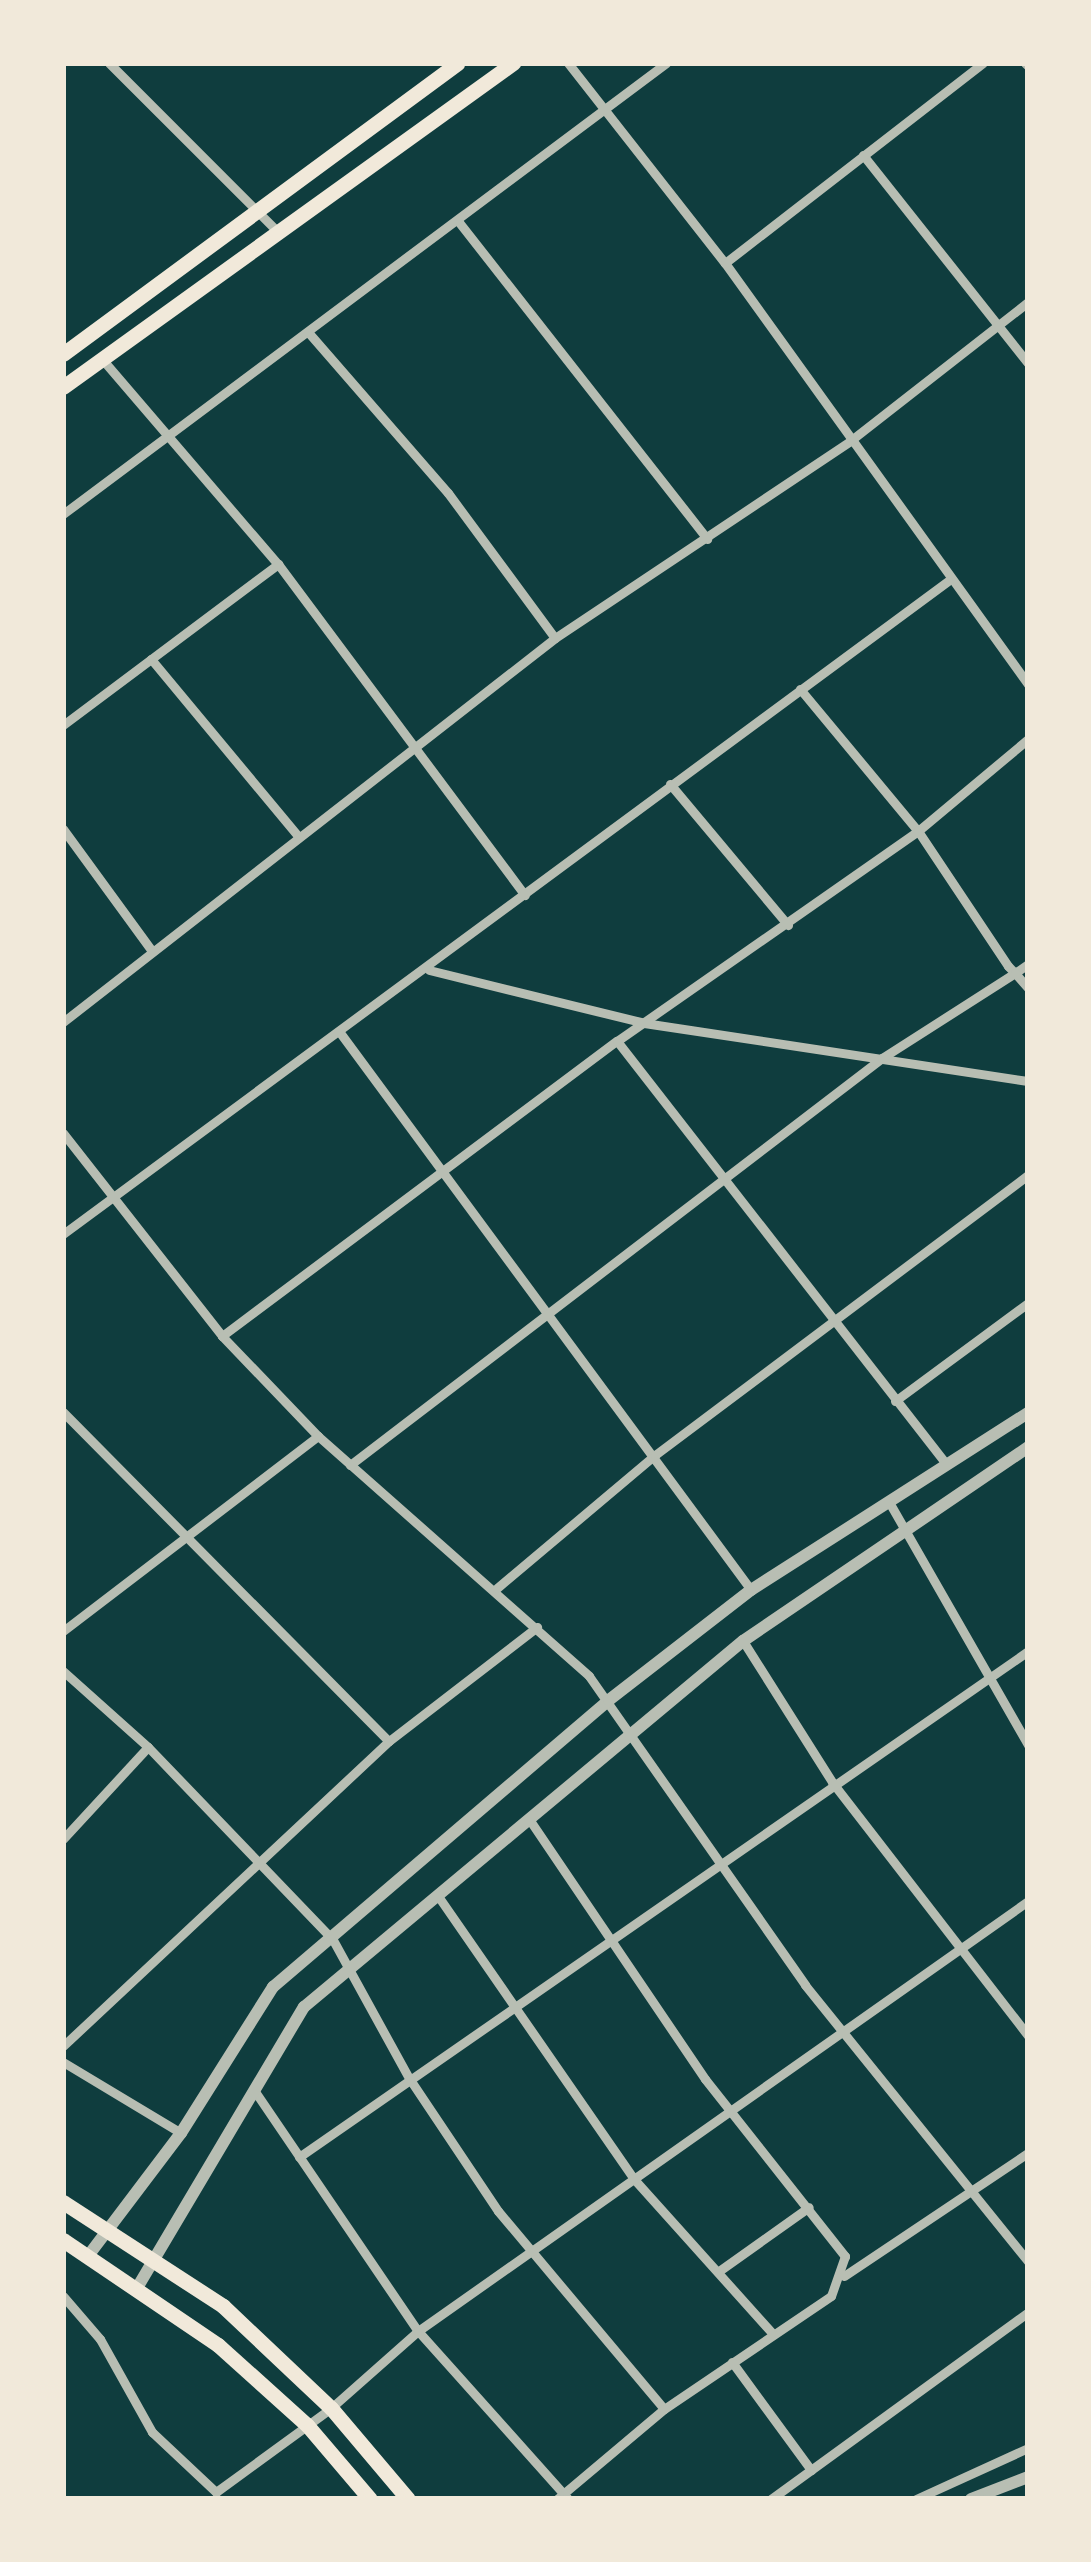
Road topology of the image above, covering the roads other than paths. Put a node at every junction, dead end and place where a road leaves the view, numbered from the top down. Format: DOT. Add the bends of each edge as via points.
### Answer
graph roads {
  1 [pos="109,63"];
  2 [pos="457,63"];
  3 [pos="513,63"];
  4 [pos="568,63"];
  5 [pos="666,63"];
  6 [pos="982,63"];
  7 [pos="607,110"];
  8 [pos="863,155"];
  9 [pos="259,214"];
  10 [pos="458,221"];
  11 [pos="278,232"];
  12 [pos="725,263"];
  13 [pos="1028,302"];
  14 [pos="1000,325"];
  15 [pos="308,332"];
  16 [pos="66,346"];
  17 [pos="102,359"];
  18 [pos="1028,363"];
  19 [pos="63,387"];
  20 [pos="172,433"];
  21 [pos="850,441"];
  22 [pos="63,514"];
  23 [pos="707,538"];
  24 [pos="278,564"];
  25 [pos="948,581"];
  26 [pos="555,638"];
  27 [pos="151,659"];
  28 [pos="1028,684"];
  29 [pos="800,689"];
  30 [pos="63,725"];
  31 [pos="1028,739"];
  32 [pos="410,749"];
  33 [pos="670,784"];
  34 [pos="63,829"];
  35 [pos="918,831"];
  36 [pos="297,835"];
  37 [pos="525,895"];
  38 [pos="788,926"];
  39 [pos="152,951"];
  40 [pos="1028,964"];
  41 [pos="429,970"];
  42 [pos="1015,973"];
  43 [pos="1028,988"];
  44 [pos="63,1022"];
  45 [pos="644,1023"];
  46 [pos="341,1034"];
  47 [pos="617,1042"];
  48 [pos="882,1058"];
  49 [pos="1028,1081"];
  50 [pos="63,1133"];
  51 [pos="1028,1174"];
  52 [pos="443,1175"];
  53 [pos="724,1178"];
  54 [pos="111,1196"];
  55 [pos="63,1234"];
  56 [pos="1028,1303"];
  57 [pos="544,1316"];
  58 [pos="838,1320"];
  59 [pos="222,1336"];
  60 [pos="896,1401"];
  61 [pos="63,1412"];
  62 [pos="1028,1413"];
  63 [pos="318,1436"];
  64 [pos="1028,1447"];
  65 [pos="655,1455"];
  66 [pos="350,1465"];
  67 [pos="947,1466"];
  68 [pos="889,1502"];
  69 [pos="903,1526"];
  70 [pos="185,1534"];
  71 [pos="496,1588"];
  72 [pos="751,1590"];
  73 [pos="536,1627"];
  74 [pos="63,1631"];
  75 [pos="743,1641"];
  76 [pos="1028,1651"];
  77 [pos="63,1671"];
  78 [pos="991,1674"];
  79 [pos="609,1700"];
  80 [pos="629,1732"];
  81 [pos="388,1741"];
  82 [pos="1028,1745"];
  83 [pos="148,1748"];
  84 [pos="832,1782"];
  85 [pos="529,1819"];
  86 [pos="63,1839"];
  87 [pos="258,1859"];
  88 [pos="713,1862"];
  89 [pos="438,1896"];
  90 [pos="1028,1901"];
  91 [pos="609,1935"];
  92 [pos="333,1940"];
  93 [pos="964,1946"];
  94 [pos="347,1972"];
  95 [pos="508,2007"];
  96 [pos="841,2031"];
  97 [pos="1028,2036"];
  98 [pos="63,2046"];
  99 [pos="63,2062"];
  100 [pos="410,2078"];
  101 [pos="251,2086"];
  102 [pos="728,2109"];
  103 [pos="181,2133"];
  104 [pos="1028,2153"];
  105 [pos="299,2157"];
  106 [pos="633,2178"];
  107 [pos="976,2192"];
  108 [pos="63,2202"];
  109 [pos="809,2206"];
  110 [pos="107,2230"];
  111 [pos="63,2240"];
  112 [pos="530,2254"];
  113 [pos="88,2256"];
  114 [pos="154,2258"];
  115 [pos="1028,2261"];
  116 [pos="719,2271"];
  117 [pos="844,2276"];
  118 [pos="137,2288"];
  119 [pos="63,2296"];
  120 [pos="1028,2312"];
  121 [pos="418,2331"];
  122 [pos="773,2334"];
  123 [pos="732,2362"];
  124 [pos="332,2408"];
  125 [pos="664,2409"];
  126 [pos="307,2425"];
  127 [pos="1028,2448"];
  128 [pos="812,2470"];
  129 [pos="1028,2477"];
  130 [pos="219,2497"];
  131 [pos="563,2497"];
  132 [pos="370,2499"];
  133 [pos="408,2499"];
  134 [pos="770,2499"];
  135 [pos="916,2499"];
  136 [pos="971,2499"];
  1 -- 9 [label="street"];
  2 -- 9 [label="main road"];
  3 -- 11 [label="main road"];
  4 -- 7 [label="street"];
  5 -- 7 [label="street"];
  6 -- 8 [label="street"];
  7 -- 10 [label="street"];
  7 -- 12 [label="street"];
  8 -- 12 [label="street"];
  8 -- 14 [label="street"];
  9 -- 11 [label="street"];
  9 -- 16 [label="main road"];
  10 -- 15 [label="street"];
  10 -- 23 [label="street"];
  11 -- 17 [label="main road"];
  12 -- 21 [label="street"];
  13 -- 14 [label="street"];
  14 -- 18 [label="street"];
  14 -- 21 [label="street"];
  15 -- 20 [label="street"];
  15 -- 26 [label="street" via="448,493"];
  17 -- 19 [label="main road"];
  17 -- 20 [label="street"];
  20 -- 22 [label="street"];
  20 -- 24 [label="street"];
  21 -- 23 [label="street"];
  21 -- 25 [label="street"];
  23 -- 26 [label="street"];
  24 -- 27 [label="street"];
  24 -- 32 [label="street"];
  25 -- 28 [label="street"];
  25 -- 29 [label="street"];
  26 -- 32 [label="street"];
  27 -- 30 [label="street"];
  27 -- 36 [label="street"];
  29 -- 33 [label="street"];
  29 -- 35 [label="street"];
  31 -- 35 [label="street"];
  32 -- 36 [label="street"];
  32 -- 37 [label="street"];
  33 -- 37 [label="street"];
  33 -- 38 [label="street"];
  34 -- 39 [label="street"];
  35 -- 38 [label="street"];
  35 -- 42 [label="street"];
  36 -- 39 [label="street"];
  37 -- 41 [label="street"];
  38 -- 45 [label="street"];
  39 -- 44 [label="street"];
  40 -- 42 [label="street"];
  41 -- 45 [label="street"];
  41 -- 46 [label="street"];
  42 -- 43 [label="street"];
  42 -- 48 [label="street"];
  45 -- 47 [label="street"];
  45 -- 48 [label="street"];
  46 -- 52 [label="street"];
  46 -- 54 [label="street"];
  47 -- 52 [label="street"];
  47 -- 53 [label="street"];
  48 -- 49 [label="street"];
  48 -- 53 [label="street"];
  50 -- 54 [label="street"];
  51 -- 58 [label="street"];
  52 -- 57 [label="street"];
  52 -- 59 [label="street"];
  53 -- 57 [label="street"];
  53 -- 58 [label="street"];
  54 -- 55 [label="street"];
  54 -- 59 [label="street"];
  56 -- 60 [label="street"];
  57 -- 65 [label="street"];
  57 -- 66 [label="street"];
  58 -- 60 [label="street"];
  58 -- 65 [label="street"];
  59 -- 63 [label="street"];
  60 -- 67 [label="street"];
  61 -- 70 [label="street"];
  62 -- 67 [label="street"];
  63 -- 66 [label="street"];
  63 -- 70 [label="street"];
  64 -- 69 [label="street"];
  65 -- 71 [label="street"];
  65 -- 72 [label="street"];
  66 -- 71 [label="street"];
  67 -- 68 [label="street"];
  68 -- 69 [label="street"];
  68 -- 72 [label="street"];
  69 -- 75 [label="street"];
  69 -- 78 [label="street"];
  70 -- 74 [label="street"];
  70 -- 81 [label="street"];
  71 -- 73 [label="street"];
  72 -- 79 [label="street"];
  73 -- 79 [label="street"];
  73 -- 81 [label="street"];
  75 -- 80 [label="street"];
  75 -- 84 [label="street"];
  76 -- 78 [label="street"];
  77 -- 83 [label="street"];
  78 -- 82 [label="street"];
  78 -- 84 [label="street"];
  79 -- 80 [label="street"];
  79 -- 92 [label="street"];
  80 -- 85 [label="street"];
  80 -- 88 [label="street"];
  81 -- 87 [label="street"];
  83 -- 86 [label="street"];
  83 -- 87 [label="street"];
  84 -- 88 [label="street"];
  84 -- 93 [label="street"];
  85 -- 89 [label="street"];
  85 -- 91 [label="street"];
  87 -- 92 [label="street"];
  87 -- 98 [label="street"];
  88 -- 91 [label="street"];
  88 -- 96 [label="street"];
  89 -- 94 [label="street"];
  89 -- 95 [label="street"];
  90 -- 93 [label="street"];
  91 -- 95 [label="street"];
  91 -- 102 [label="street"];
  92 -- 94 [label="street"];
  92 -- 103 [label="street" via="258,2003"];
  93 -- 96 [label="street"];
  93 -- 97 [label="street"];
  94 -- 100 [label="street"];
  94 -- 101 [label="street" via="288,2025"];
  95 -- 100 [label="street"];
  95 -- 106 [label="street"];
  96 -- 102 [label="street"];
  96 -- 107 [label="street"];
  99 -- 103 [label="street"];
  100 -- 105 [label="street"];
  100 -- 112 [label="street"];
  101 -- 105 [label="street"];
  101 -- 114 [label="street"];
  102 -- 106 [label="street"];
  102 -- 109 [label="street"];
  103 -- 110 [label="street"];
  104 -- 107 [label="street"];
  105 -- 121 [label="street"];
  106 -- 112 [label="street"];
  106 -- 116 [label="street"];
  107 -- 115 [label="street"];
  107 -- 117 [label="street"];
  108 -- 110 [label="main road"];
  109 -- 116 [label="street"];
  109 -- 117 [label="street" via="845,2256"];
  110 -- 113 [label="street"];
  110 -- 114 [label="main road"];
  111 -- 113 [label="main road"];
  112 -- 121 [label="street"];
  112 -- 125 [label="street"];
  113 -- 118 [label="main road"];
  114 -- 118 [label="street"];
  114 -- 124 [label="main road" via="224,2306"];
  116 -- 122 [label="street"];
  117 -- 122 [label="street" via="831,2296"];
  118 -- 126 [label="main road" via="218,2345"];
  119 -- 130 [label="street" via="100,2339 152,2432"];
  120 -- 128 [label="street"];
  121 -- 124 [label="street"];
  121 -- 131 [label="street"];
  122 -- 123 [label="street"];
  123 -- 125 [label="street"];
  123 -- 128 [label="street"];
  124 -- 126 [label="street"];
  124 -- 133 [label="main road"];
  125 -- 131 [label="street"];
  126 -- 130 [label="street"];
  126 -- 132 [label="main road"];
  127 -- 135 [label="street"];
  128 -- 134 [label="street"];
  129 -- 136 [label="street"];
}
